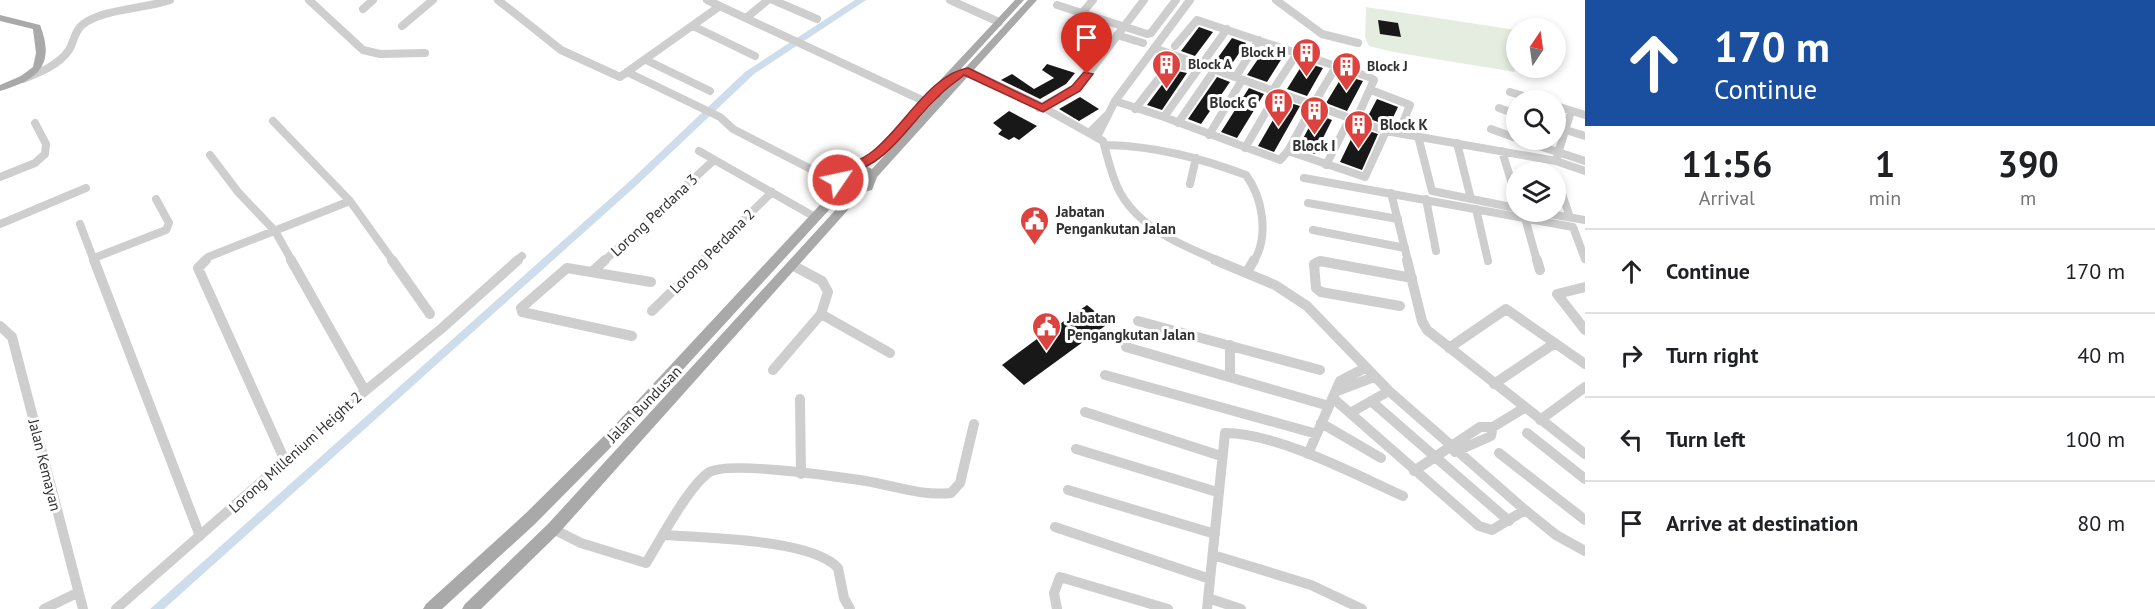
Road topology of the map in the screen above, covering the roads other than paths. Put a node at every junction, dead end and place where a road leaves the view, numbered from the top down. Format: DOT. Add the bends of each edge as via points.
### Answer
graph roads {
  1 [pos="170,0"];
  2 [pos="309,0"];
  3 [pos="373,0"];
  4 [pos="433,0"];
  5 [pos="498,0"];
  6 [pos="706,0"];
  7 [pos="768,0"];
  8 [pos="773,0"];
  9 [pos="950,0"];
  10 [pos="1020,0"];
  11 [pos="1033,0"];
  12 [pos="1093,0"];
  13 [pos="1144,0"];
  14 [pos="1176,0"];
  15 [pos="1276,0"];
  16 [pos="1059,2"];
  17 [pos="1189,2"];
  18 [pos="720,6"];
  19 [pos="363,9"];
  20 [pos="1049,13"];
  21 [pos="1082,14"];
  22 [pos="0,18"];
  23 [pos="746,18"];
  24 [pos="817,19"];
  25 [pos="999,22"];
  26 [pos="402,26"];
  27 [pos="693,26"];
  28 [pos="1123,27"];
  29 [pos="1227,29"];
  30 [pos="1117,35"];
  31 [pos="1259,40"];
  32 [pos="1143,43"];
  33 [pos="1358,43"];
  34 [pos="1175,46"];
  35 [pos="1154,48"];
  36 [pos="1298,52"];
  37 [pos="425,53"];
  38 [pos="755,56"];
  39 [pos="1146,59"];
  40 [pos="646,60"];
  41 [pos="1337,65"];
  42 [pos="1166,67"];
  43 [pos="1199,68"];
  44 [pos="627,72"];
  45 [pos="964,74"];
  46 [pos="1211,75"];
  47 [pos="1240,76"];
  48 [pos="20,79"];
  49 [pos="0,88"];
  50 [pos="1371,90"];
  51 [pos="710,91"];
  52 [pos="935,93"];
  53 [pos="1274,94"];
  54 [pos="1115,101"];
  55 [pos="926,102"];
  56 [pos="1315,102"];
  57 [pos="1043,108"];
  58 [pos="1498,108"];
  59 [pos="1135,109"];
  60 [pos="1566,109"];
  61 [pos="1506,111"];
  62 [pos="1571,111"];
  63 [pos="1585,115"];
  64 [pos="1164,117"];
  65 [pos="1356,120"];
  66 [pos="273,121"];
  67 [pos="35,123"];
  68 [pos="1178,123"];
  69 [pos="1346,126"];
  70 [pos="1401,127"];
  71 [pos="1566,127"];
  72 [pos="1491,129"];
  73 [pos="1566,130"];
  74 [pos="1386,131"];
  75 [pos="1506,134"];
  76 [pos="1093,135"];
  77 [pos="1209,135"];
  78 [pos="1585,136"];
  79 [pos="1419,140"];
  80 [pos="1457,143"];
  81 [pos="1106,145"];
  82 [pos="1245,148"];
  83 [pos="1534,150"];
  84 [pos="699,151"];
  85 [pos="1288,151"];
  86 [pos="1502,151"];
  87 [pos="210,155"];
  88 [pos="1196,158"];
  89 [pos="714,160"];
  90 [pos="1585,161"];
  91 [pos="1541,162"];
  92 [pos="1550,162"];
  93 [pos="1506,164"];
  94 [pos="1566,164"];
  95 [pos="1326,165"];
  96 [pos="858,167"];
  97 [pos="1566,168"];
  98 [pos="817,170"];
  99 [pos="843,170"];
  100 [pos="1585,171"];
  101 [pos="872,176"];
  102 [pos="0,177"];
  103 [pos="1304,178"];
  104 [pos="840,184"];
  105 [pos="1190,184"];
  106 [pos="86,188"];
  107 [pos="860,190"];
  108 [pos="772,192"];
  109 [pos="1391,193"];
  110 [pos="156,199"];
  111 [pos="1426,199"];
  112 [pos="1471,199"];
  113 [pos="350,201"];
  114 [pos="1308,203"];
  115 [pos="1566,204"];
  116 [pos="1506,206"];
  117 [pos="1476,209"];
  118 [pos="1506,215"];
  119 [pos="815,217"];
  120 [pos="1566,217"];
  121 [pos="1570,218"];
  122 [pos="1398,219"];
  123 [pos="1585,220"];
  124 [pos="1526,222"];
  125 [pos="1546,222"];
  126 [pos="0,224"];
  127 [pos="80,224"];
  128 [pos="1313,230"];
  129 [pos="275,231"];
  130 [pos="1405,248"];
  131 [pos="1436,251"];
  132 [pos="522,256"];
  133 [pos="94,258"];
  134 [pos="1585,259"];
  135 [pos="1488,261"];
  136 [pos="792,265"];
  137 [pos="1540,270"];
  138 [pos="593,271"];
  139 [pos="1246,272"];
  140 [pos="1412,278"];
  141 [pos="651,282"];
  142 [pos="1585,287"];
  143 [pos="1400,306"];
  144 [pos="652,310"];
  145 [pos="430,314"];
  146 [pos="821,314"];
  147 [pos="1138,321"];
  148 [pos="0,326"];
  149 [pos="1584,329"];
  150 [pos="632,336"];
  151 [pos="1556,343"];
  152 [pos="1230,345"];
  153 [pos="1126,347"];
  154 [pos="1449,348"];
  155 [pos="891,352"];
  156 [pos="1585,364"];
  157 [pos="1365,368"];
  158 [pos="773,370"];
  159 [pos="1320,370"];
  160 [pos="1105,375"];
  161 [pos="1230,376"];
  162 [pos="1374,377"];
  163 [pos="1494,384"];
  164 [pos="1585,387"];
  165 [pos="365,391"];
  166 [pos="1389,391"];
  167 [pos="1333,398"];
  168 [pos="800,399"];
  169 [pos="1371,401"];
  170 [pos="1524,408"];
  171 [pos="1085,412"];
  172 [pos="1350,413"];
  173 [pos="1540,420"];
  174 [pos="1321,423"];
  175 [pos="974,424"];
  176 [pos="1493,427"];
  177 [pos="1527,433"];
  178 [pos="1317,434"];
  179 [pos="1449,448"];
  180 [pos="1076,449"];
  181 [pos="1460,452"];
  182 [pos="1499,453"];
  183 [pos="1308,454"];
  184 [pos="1585,454"];
  185 [pos="1221,456"];
  186 [pos="1382,458"];
  187 [pos="1436,458"];
  188 [pos="286,463"];
  189 [pos="1414,471"];
  190 [pos="801,474"];
  191 [pos="1585,479"];
  192 [pos="1068,490"];
  193 [pos="1217,492"];
  194 [pos="1403,496"];
  195 [pos="1525,510"];
  196 [pos="1585,520"];
  197 [pos="1509,521"];
  198 [pos="1055,527"];
  199 [pos="553,529"];
  200 [pos="1215,534"];
  201 [pos="665,535"];
  202 [pos="200,536"];
  203 [pos="1584,552"];
  204 [pos="1213,555"];
  205 [pos="1210,579"];
  206 [pos="77,593"];
  207 [pos="1208,604"];
  208 [pos="44,609"];
  209 [pos="83,609"];
  210 [pos="116,609"];
  211 [pos="431,609"];
  212 [pos="470,609"];
  213 [pos="850,609"];
  214 [pos="1057,609"];
  215 [pos="1168,609"];
  216 [pos="1241,609"];
  217 [pos="1362,609"];
  1 -- 48 [label="street" via="84,24 68,51 55,63 37,75"];
  2 -- 37 [label="street" via="363,50 380,54"];
  3 -- 19 [label="street"];
  4 -- 26 [label="street"];
  5 -- 44 [label="street" via="561,50 620,77"];
  6 -- 18 [label="street"];
  7 -- 23 [label="street"];
  8 -- 24 [label="street"];
  9 -- 25 [label="street"];
  10 -- 25 [label="main road"];
  11 -- 45 [label="main road, Jalan Bundusan"];
  12 -- 21 [label="street"];
  13 -- 28 [label="street"];
  14 -- 17 [label="street"];
  14 -- 28 [label="street" via="1149,34"];
  15 -- 33 [label="street" via="1322,34"];
  16 -- 20 [label="street"];
  16 -- 21 [label="street"];
  17 -- 35 [label="street"];
  18 -- 23 [label="street"];
  18 -- 27 [label="street"];
  21 -- 28 [label="street"];
  22 -- 48 [label="main road" via="37,27 43,59 38,68"];
  23 -- 55 [label="street"];
  25 -- 52 [label="main road"];
  27 -- 38 [label="street"];
  27 -- 40 [label="street"];
  28 -- 30 [label="street"];
  29 -- 31 [label="street"];
  29 -- 34 [label="street" via="1195,20"];
  29 -- 43 [label="street"];
  30 -- 32 [label="street"];
  30 -- 57 [label="street" via="1076,88"];
  31 -- 36 [label="street"];
  31 -- 47 [label="street"];
  35 -- 39 [label="street"];
  35 -- 43 [label="street"];
  36 -- 41 [label="street"];
  36 -- 53 [label="street"];
  39 -- 42 [label="street"];
  39 -- 54 [label="street"];
  40 -- 44 [label="street"];
  40 -- 51 [label="street"];
  41 -- 50 [label="street" via="1374,81"];
  41 -- 56 [label="street"];
  42 -- 43 [label="street" via="1178,63"];
  42 -- 59 [label="street"];
  43 -- 47 [label="street"];
  43 -- 64 [label="street"];
  44 -- 98 [label="street"];
  45 -- 52 [label="main road" via="959,73"];
  45 -- 57 [label="street"];
  45 -- 101 [label="main road, Jalan Bundusan"];
  46 -- 68 [label="street"];
  47 -- 53 [label="street"];
  47 -- 77 [label="street"];
  48 -- 49 [label="main road"];
  50 -- 65 [label="street"];
  50 -- 70 [label="street" via="1410,105"];
  52 -- 55 [label="main road"];
  53 -- 56 [label="street"];
  53 -- 82 [label="street"];
  54 -- 59 [label="street"];
  54 -- 76 [label="street" via="1106,122"];
  55 -- 96 [label="main road" via="875,156"];
  56 -- 65 [label="street"];
  56 -- 85 [label="street"];
  57 -- 76 [label="street"];
  58 -- 61 [label="street"];
  59 -- 64 [label="street"];
  60 -- 62 [label="street"];
  62 -- 63 [label="street"];
  62 -- 71 [label="street"];
  64 -- 68 [label="street"];
  65 -- 74 [label="street"];
  66 -- 113 [label="street"];
  67 -- 102 [label="street" via="46,144 45,154 35,163"];
  68 -- 77 [label="street"];
  69 -- 95 [label="street"];
  72 -- 75 [label="street"];
  73 -- 78 [label="street"];
  74 -- 80 [label="street"];
  74 -- 95 [label="street" via="1365,177"];
  76 -- 81 [label="street"];
  77 -- 82 [label="street"];
  79 -- 112 [label="street" via="1430,190"];
  80 -- 86 [label="street"];
  80 -- 112 [label="street"];
  81 -- 88 [label="street" via="1140,144"];
  81 -- 139 [label="street" via="1120,194 1136,215 1196,253"];
  82 -- 85 [label="street" via="1278,160"];
  83 -- 92 [label="street"];
  84 -- 89 [label="street"];
  85 -- 95 [label="street"];
  86 -- 91 [label="street"];
  86 -- 93 [label="street"];
  87 -- 129 [label="street, Lorong Millenium Height 2"];
  88 -- 105 [label="street"];
  88 -- 139 [label="street" via="1246,175 1254,186 1262,233 1260,250"];
  89 -- 108 [label="street"];
  89 -- 138 [label="street, Lorong Perdana 3"];
  90 -- 94 [label="street"];
  96 -- 99 [label="main road"];
  96 -- 101 [label="main road"];
  97 -- 100 [label="street"];
  98 -- 99 [label="street"];
  98 -- 104 [label="street"];
  99 -- 104 [label="main road, Jalan Bundusan" via="838,176"];
  101 -- 107 [label="main road, Jalan Bundusan" via="871,184"];
  103 -- 109 [label="street"];
  104 -- 107 [label="main road" via="846,189"];
  104 -- 119 [label="main road, Jalan Bundusan"];
  106 -- 126 [label="street"];
  107 -- 136 [label="main road, Jalan Bundusan"];
  108 -- 119 [label="street"];
  108 -- 144 [label="street, Lorong Perdana 2"];
  109 -- 111 [label="street"];
  109 -- 122 [label="street"];
  110 -- 133 [label="street" via="169,223 166,230"];
  111 -- 117 [label="street"];
  111 -- 131 [label="street"];
  112 -- 116 [label="street"];
  113 -- 129 [label="street"];
  113 -- 145 [label="street"];
  114 -- 122 [label="street"];
  115 -- 121 [label="street"];
  117 -- 118 [label="street"];
  117 -- 135 [label="street"];
  119 -- 211 [label="main road, Jalan Bundusan" via="618,431 530,519"];
  120 -- 121 [label="street"];
  121 -- 123 [label="street"];
  122 -- 130 [label="street"];
  124 -- 137 [label="street"];
  125 -- 134 [label="street" via="1573,227"];
  127 -- 133 [label="street"];
  128 -- 130 [label="street"];
  129 -- 165 [label="street, Lorong Millenium Height 2"];
  129 -- 188 [label="street" via="208,257 198,268"];
  130 -- 140 [label="street"];
  132 -- 165 [label="street"];
  133 -- 202 [label="street"];
  136 -- 146 [label="street" via="826,286 828,292"];
  136 -- 199 [label="main road, Jalan Bundusan"];
  138 -- 141 [label="street"];
  138 -- 150 [label="street" via="572,267 563,270 521,310"];
  139 -- 157 [label="street" via="1307,306"];
  140 -- 143 [label="street" via="1320,261 1314,264 1316,288 1321,292"];
  140 -- 154 [label="street" via="1422,321"];
  142 -- 149 [label="street" via="1557,294"];
  146 -- 155 [label="street"];
  146 -- 158 [label="street"];
  147 -- 152 [label="street"];
  148 -- 206 [label="street, Jalan Kemayan" via="12,337"];
  151 -- 154 [label="street" via="1506,309"];
  151 -- 156 [label="street"];
  151 -- 163 [label="street"];
  152 -- 159 [label="street"];
  152 -- 161 [label="street"];
  153 -- 161 [label="street"];
  154 -- 163 [label="street"];
  157 -- 162 [label="street"];
  157 -- 167 [label="street" via="1340,381"];
  160 -- 178 [label="street"];
  161 -- 167 [label="street"];
  162 -- 166 [label="street"];
  162 -- 167 [label="street"];
  163 -- 170 [label="street"];
  164 -- 173 [label="street"];
  165 -- 188 [label="street, Lorong Millenium Height 2"];
  166 -- 169 [label="street"];
  166 -- 179 [label="street"];
  167 -- 172 [label="street"];
  167 -- 174 [label="street"];
  168 -- 190 [label="street"];
  169 -- 172 [label="street"];
  169 -- 187 [label="street"];
  170 -- 173 [label="street"];
  170 -- 176 [label="street"];
  171 -- 185 [label="street"];
  172 -- 189 [label="street"];
  173 -- 184 [label="street"];
  174 -- 178 [label="street"];
  174 -- 186 [label="street"];
  175 -- 190 [label="street" via="960,483 951,493 931,495 866,481"];
  176 -- 179 [label="street" via="1479,427"];
  176 -- 181 [label="street" via="1491,436"];
  177 -- 191 [label="street"];
  178 -- 183 [label="street"];
  179 -- 181 [label="street"];
  179 -- 187 [label="street"];
  180 -- 193 [label="street"];
  181 -- 195 [label="street"];
  182 -- 196 [label="street"];
  183 -- 185 [label="street" via="1232,431 1223,436"];
  183 -- 194 [label="street"];
  185 -- 193 [label="street"];
  187 -- 189 [label="street"];
  187 -- 197 [label="street"];
  188 -- 202 [label="street, Lorong Millenium Height 2"];
  189 -- 197 [label="street" via="1479,526 1492,530"];
  190 -- 201 [label="street" via="742,467 710,471 698,482"];
  192 -- 200 [label="street"];
  193 -- 200 [label="street"];
  195 -- 197 [label="street"];
  195 -- 203 [label="street"];
  198 -- 205 [label="street"];
  199 -- 201 [label="street" via="561,536 646,563"];
  199 -- 212 [label="main road, Jalan Bundusan"];
  200 -- 204 [label="street"];
  201 -- 213 [label="street" via="777,546 819,556 839,570 844,600"];
  202 -- 210 [label="street, Lorong Millenium Height 2"];
  204 -- 205 [label="street"];
  204 -- 217 [label="street" via="1311,585"];
  205 -- 207 [label="street"];
  206 -- 208 [label="street"];
  206 -- 209 [label="street, Jalan Kemayan"];
  207 -- 216 [label="street"];
  214 -- 215 [label="street" via="1053,601 1055,584 1065,577"];
}
